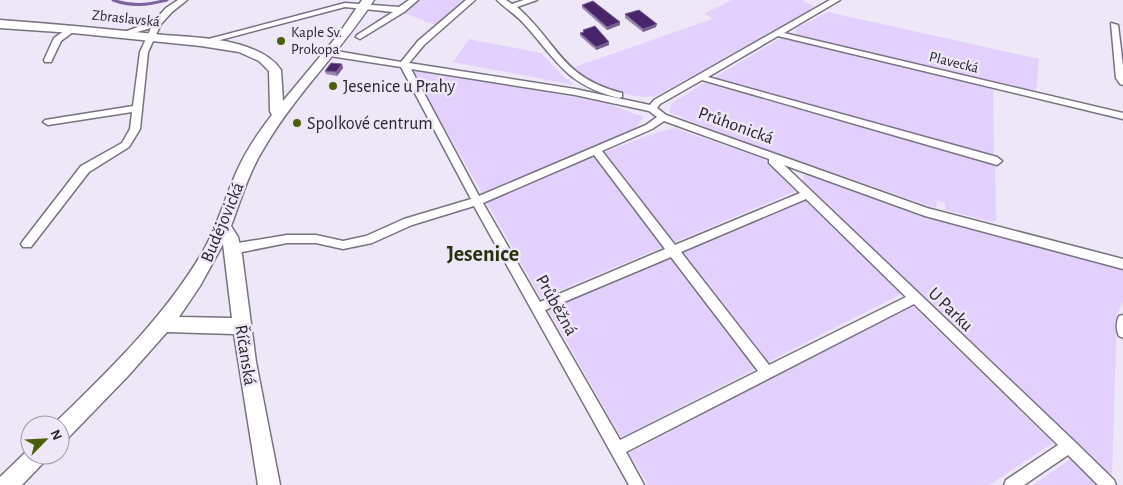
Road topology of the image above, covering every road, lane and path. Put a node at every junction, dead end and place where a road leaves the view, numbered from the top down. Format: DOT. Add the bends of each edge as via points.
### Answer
graph roads {
  1 [pos="183,0"];
  2 [pos="414,0"];
  3 [pos="471,0"];
  4 [pos="501,0"];
  5 [pos="533,0"];
  6 [pos="836,0"];
  7 [pos="366,3"];
  8 [pos="512,6"];
  9 [pos="401,10"];
  10 [pos="157,23"];
  11 [pos="2,25"];
  12 [pos="1114,25"];
  13 [pos="73,29"];
  14 [pos="123,34"];
  15 [pos="778,34"];
  16 [pos="151,37"];
  17 [pos="360,37"];
  18 [pos="201,42"];
  19 [pos="330,53"];
  20 [pos="48,60"];
  21 [pos="404,64"];
  22 [pos="700,77"];
  23 [pos="1123,82"];
  24 [pos="138,108"];
  25 [pos="652,109"];
  26 [pos="279,115"];
  27 [pos="1123,116"];
  28 [pos="663,117"];
  29 [pos="48,122"];
  30 [pos="596,150"];
  31 [pos="770,157"];
  32 [pos="998,161"];
  33 [pos="807,194"];
  34 [pos="477,201"];
  35 [pos="222,227"];
  36 [pos="27,244"];
  37 [pos="232,249"];
  38 [pos="672,250"];
  39 [pos="1123,264"];
  40 [pos="915,298"];
  41 [pos="538,308"];
  42 [pos="1123,320"];
  43 [pos="163,324"];
  44 [pos="241,326"];
  45 [pos="1123,332"];
  46 [pos="767,372"];
  47 [pos="70,422"];
  48 [pos="1069,446"];
  49 [pos="617,449"];
  50 [pos="27,465"];
  51 [pos="7,485"];
  52 [pos="269,485"];
  53 [pos="637,485"];
  54 [pos="1011,485"];
  55 [pos="1109,485"];
  1 -- 10 [label="street"];
  2 -- 9 [label="street"];
  3 -- 21 [label="street" via="421,43"];
  4 -- 8 [label="street"];
  5 -- 8 [label="street"];
  6 -- 15 [label="street"];
  7 -- 9 [label="street"];
  7 -- 18 [label="street" via="345,5"];
  7 -- 19 [label="main road, Budějovická"];
  8 -- 25 [label="street" via="572,74 598,88 643,101"];
  9 -- 17 [label="street"];
  10 -- 14 [label="street"];
  10 -- 16 [label="street"];
  11 -- 13 [label="main road, Zbraslavská"];
  12 -- 23 [label="street"];
  13 -- 14 [label="main road, Zbraslavská"];
  13 -- 20 [label="street" via="57,40"];
  14 -- 16 [label="main road, Zbraslavská"];
  15 -- 22 [label="street"];
  15 -- 27 [label="street, Plavecká"];
  16 -- 18 [label="main road, Zbraslavská"];
  16 -- 24 [label="street" via="144,52"];
  18 -- 26 [label="main road, Zbraslavská" via="242,50 262,58 275,70"];
  19 -- 21 [label="street, Průhonická"];
  19 -- 26 [label="main road, Budějovická"];
  21 -- 25 [label="street, Průhonická" via="575,92"];
  21 -- 34 [label="street, Průběžná"];
  22 -- 25 [label="street" via="657,102"];
  22 -- 32 [label="street"];
  24 -- 29 [label="street"];
  24 -- 36 [label="street" via="136,129 126,145 85,169"];
  25 -- 28 [label="street, Průhonická"];
  26 -- 35 [label="main road, Budějovická" via="248,161"];
  28 -- 30 [label="street" via="649,127"];
  28 -- 31 [label="street, Průhonická"];
  30 -- 34 [label="street"];
  30 -- 38 [label="street"];
  31 -- 33 [label="street, U Parku"];
  31 -- 39 [label="street, Průhonická" via="925,212"];
  33 -- 38 [label="street"];
  33 -- 40 [label="street, U Parku"];
  34 -- 37 [label="street" via="408,222 368,240 343,245 316,239 287,239"];
  34 -- 41 [label="street, Průběžná"];
  35 -- 37 [label="main road, Říčanská" via="228,232"];
  35 -- 43 [label="main road, Budějovická" via="195,282"];
  37 -- 44 [label="main road, Říčanská"];
  38 -- 41 [label="street"];
  38 -- 46 [label="street"];
  40 -- 46 [label="street"];
  40 -- 48 [label="street, U Parku"];
  41 -- 49 [label="street, Průběžná"];
  42 -- 45 [label="street"];
  43 -- 44 [label="main road"];
  43 -- 47 [label="main road, Budějovická"];
  44 -- 52 [label="main road, Říčanská"];
  46 -- 49 [label="street"];
  48 -- 54 [label="street"];
  48 -- 55 [label="street, U Parku"];
  49 -- 53 [label="street, Průběžná"];
  50 -- 51 [label="main road"];
}
